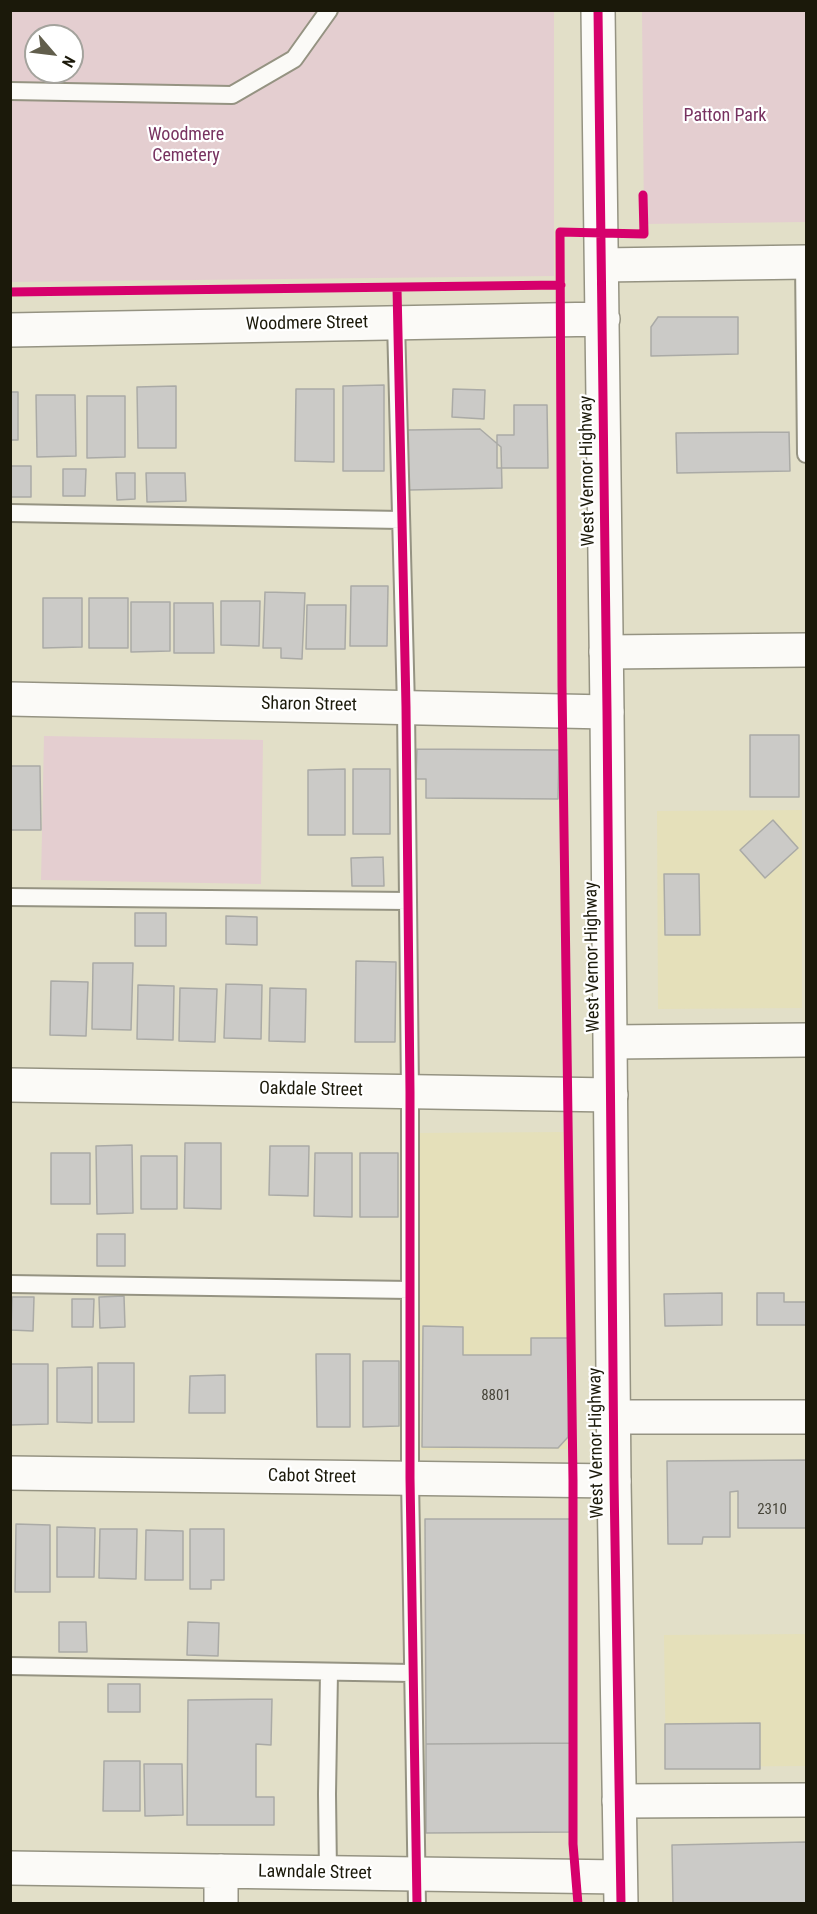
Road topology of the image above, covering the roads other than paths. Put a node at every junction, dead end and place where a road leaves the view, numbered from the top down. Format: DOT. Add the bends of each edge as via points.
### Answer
graph roads {
  1 [pos="329,10"];
  2 [pos="598,10"];
  3 [pos="10,91"];
  4 [pos="805,262"];
  5 [pos="602,265"];
  6 [pos="603,319"];
  7 [pos="396,322"];
  8 [pos="10,330"];
  9 [pos="807,454"];
  10 [pos="10,513"];
  11 [pos="402,520"];
  12 [pos="807,650"];
  13 [pos="606,652"];
  14 [pos="10,699"];
  15 [pos="406,707"];
  16 [pos="607,712"];
  17 [pos="10,897"];
  18 [pos="408,901"];
  19 [pos="807,1040"];
  20 [pos="611,1042"];
  21 [pos="10,1085"];
  22 [pos="410,1092"];
  23 [pos="611,1095"];
  24 [pos="10,1284"];
  25 [pos="410,1290"];
  26 [pos="807,1416"];
  27 [pos="614,1418"];
  28 [pos="10,1473"];
  29 [pos="410,1478"];
  30 [pos="614,1481"];
  31 [pos="10,1666"];
  32 [pos="329,1672"];
  33 [pos="412,1673"];
  34 [pos="807,1800"];
  35 [pos="619,1801"];
  36 [pos="10,1868"];
  37 [pos="221,1871"];
  38 [pos="328,1873"];
  39 [pos="417,1889"];
  40 [pos="620,1890"];
  41 [pos="221,1904"];
  1 -- 3 [label="lane" via="294,59 232,95"];
  2 -- 5 [label="street, West Vernor Highway"];
  4 -- 5 [label="street"];
  4 -- 9 [label="lane"];
  5 -- 6 [label="street, West Vernor Highway"];
  6 -- 7 [label="street, Woodmere Street"];
  6 -- 13 [label="street, West Vernor Highway"];
  7 -- 8 [label="street, Woodmere Street"];
  7 -- 11 [label="lane"];
  10 -- 11 [label="lane"];
  11 -- 15 [label="lane"];
  12 -- 13 [label="street"];
  13 -- 16 [label="street, West Vernor Highway"];
  14 -- 15 [label="street, Sharon Street"];
  15 -- 16 [label="street, Sharon Street"];
  15 -- 18 [label="lane"];
  16 -- 20 [label="street, West Vernor Highway"];
  17 -- 18 [label="lane"];
  18 -- 22 [label="lane"];
  19 -- 20 [label="street"];
  20 -- 23 [label="street, West Vernor Highway"];
  21 -- 22 [label="street, Oakdale Street"];
  22 -- 23 [label="street, Oakdale Street"];
  22 -- 25 [label="lane"];
  23 -- 27 [label="street, West Vernor Highway"];
  24 -- 25 [label="lane"];
  25 -- 29 [label="lane"];
  26 -- 27 [label="street"];
  27 -- 30 [label="street, West Vernor Highway"];
  28 -- 29 [label="street, Cabot Street"];
  29 -- 30 [label="street, Cabot Street"];
  29 -- 33 [label="lane"];
  30 -- 35 [label="street, West Vernor Highway"];
  31 -- 32 [label="lane"];
  32 -- 33 [label="lane"];
  32 -- 38 [label="lane"];
  33 -- 39 [label="lane"];
  34 -- 35 [label="street"];
  35 -- 40 [label="street, West Vernor Highway"];
  36 -- 37 [label="street, Lawndale Street"];
  37 -- 38 [label="street, Lawndale Street"];
  37 -- 41 [label="street"];
  38 -- 39 [label="street, Lawndale Street"];
  39 -- 40 [label="street, Lawndale Street"];
}
